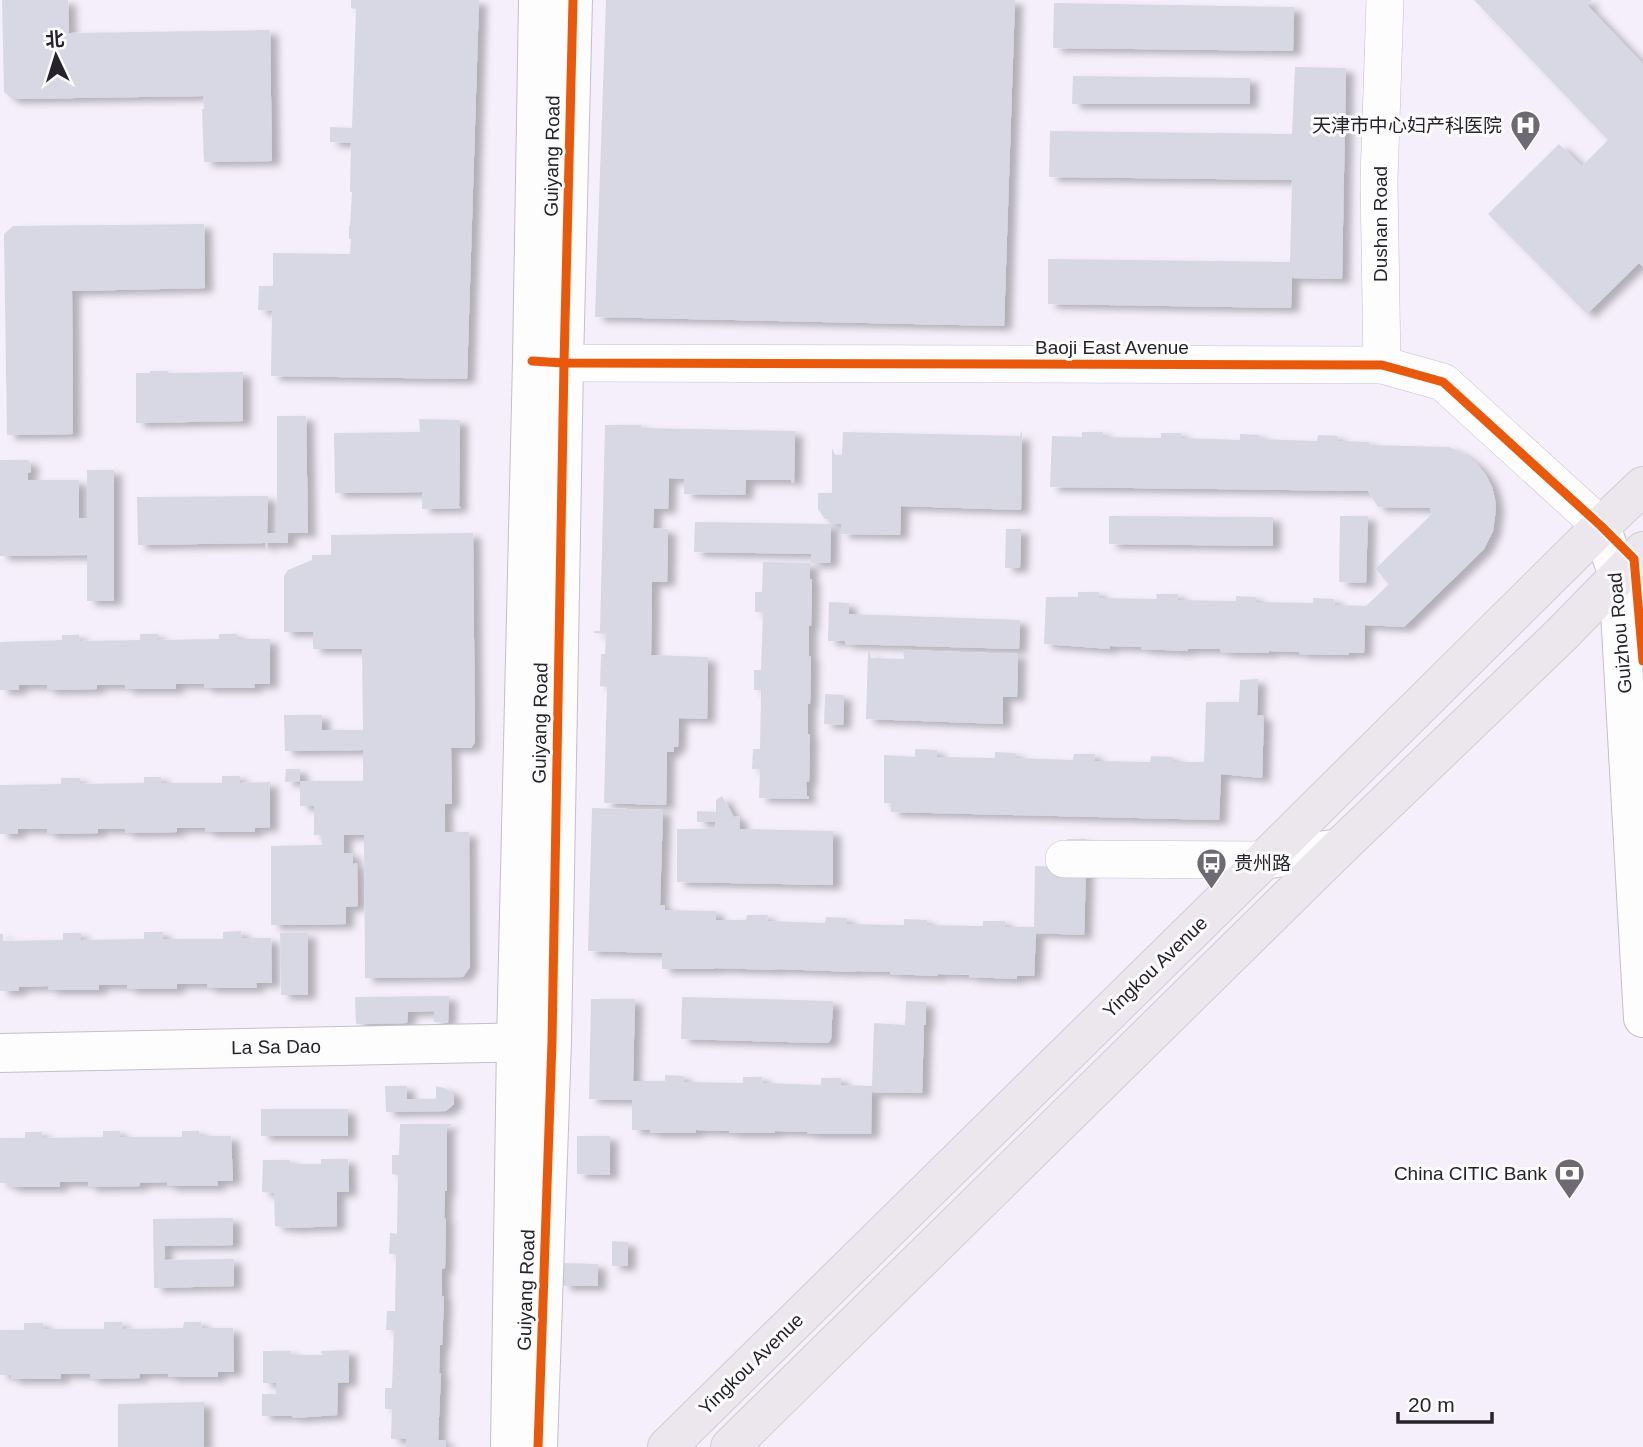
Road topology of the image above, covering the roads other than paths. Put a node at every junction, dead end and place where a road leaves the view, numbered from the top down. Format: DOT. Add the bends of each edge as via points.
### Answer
graph roads {
  1 [pos="538,0"];
  2 [pos="573,0"];
  3 [pos="1385,0"];
  4 [pos="548,362"];
  5 [pos="1382,365"];
  6 [pos="1643,486"];
  7 [pos="1601,526"];
  8 [pos="1635,561"];
  9 [pos="1561,635"];
  10 [pos="1634,672"];
  11 [pos="1339,848"];
  12 [pos="1064,859"];
  13 [pos="1265,860"];
  14 [pos="1643,1018"];
  15 [pos="534,1042"];
  16 [pos="0,1053"];
  17 [pos="510,1447"];
  18 [pos="538,1447"];
  19 [pos="667,1447"];
  20 [pos="730,1447"];
  1 -- 4 [label="street, Guiyang Road"];
  2 -- 4 [label="street, Guiyang Road"];
  3 -- 5 [label="street, Dushan Road" via="1378,180"];
  4 -- 5 [label="street, Baoji East Avenue"];
  4 -- 15 [label="street, Guiyang Road"];
  5 -- 7 [label="street, Baoji East Avenue" via="1443,382"];
  6 -- 7 [label="main road, Yingkou Avenue"];
  7 -- 8 [label="street, Guizhou Road"];
  7 -- 13 [label="main road, Yingkou Avenue"];
  8 -- 9 [label="main road"];
  8 -- 10 [label="street, Guizhou Road"];
  9 -- 10 [label="street" via="1594,633"];
  9 -- 11 [label="main road"];
  10 -- 14 [label="street, Guizhou Road"];
  11 -- 13 [label="street"];
  11 -- 20 [label="main road"];
  12 -- 13 [label="street"];
  13 -- 19 [label="main road, Yingkou Avenue"];
  15 -- 16 [label="street, La Sa Dao"];
  15 -- 17 [label="street, Guiyang Road"];
  15 -- 18 [label="street, Guiyang Road"];
}
